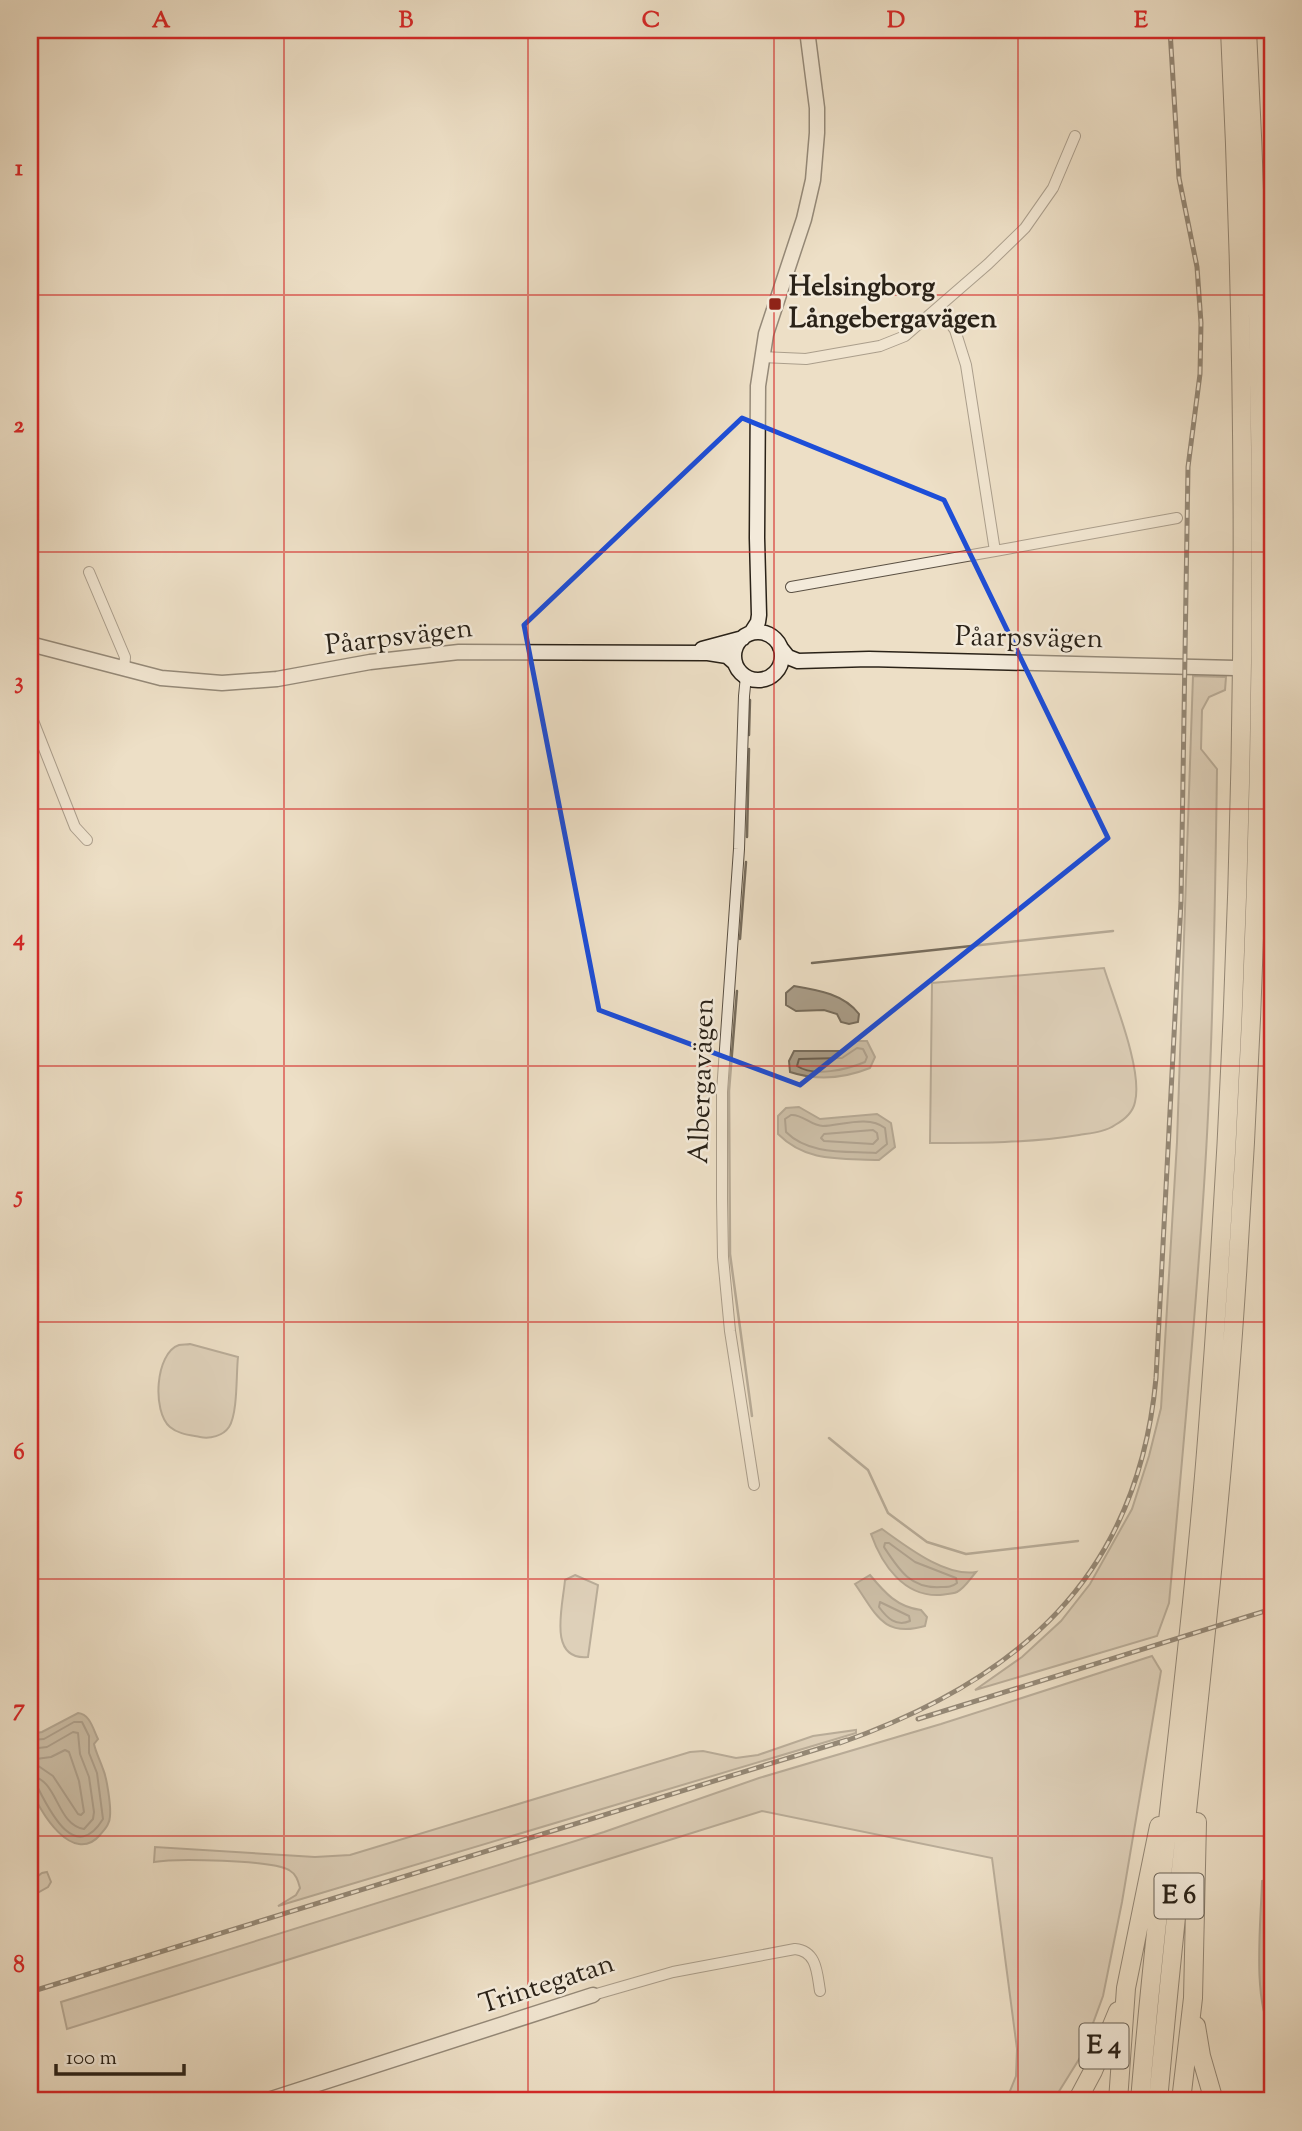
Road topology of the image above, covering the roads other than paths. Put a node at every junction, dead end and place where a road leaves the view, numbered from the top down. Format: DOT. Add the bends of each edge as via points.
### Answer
graph roads {
  1 [pos="807,30"];
  2 [pos="1230,30"];
  3 [pos="1247,30"];
  4 [pos="1075,136"];
  5 [pos="939,307"];
  6 [pos="761,357"];
  7 [pos="1177,518"];
  8 [pos="995,551"];
  9 [pos="89,572"];
  10 [pos="758,574"];
  11 [pos="791,587"];
  12 [pos="747,636"];
  13 [pos="30,644"];
  14 [pos="778,644"];
  15 [pos="683,653"];
  16 [pos="823,661"];
  17 [pos="735,663"];
  18 [pos="1235,668"];
  19 [pos="124,670"];
  20 [pos="746,677"];
  21 [pos="769,677"];
  22 [pos="30,713"];
  23 [pos="87,840"];
  24 [pos="754,1485"];
  25 [pos="1201,1690"];
  26 [pos="1178,1737"];
  27 [pos="1126,1987"];
  28 [pos="820,1991"];
  29 [pos="593,1995"];
  30 [pos="1193,1998"];
  31 [pos="265,2101"];
  32 [pos="1077,2101"];
  33 [pos="1118,2101"];
  34 [pos="1140,2101"];
  35 [pos="1158,2101"];
  36 [pos="1181,2101"];
  37 [pos="1214,2101"];
  1 -- 6 [label="street" via="817,108 813,180"];
  2 -- 26 [label="highway, E 4" via="1244,435 1237,901 1208,1432"];
  3 -- 25 [label="highway" via="1261,442 1255,900 1233,1331"];
  4 -- 5 [label="street" via="1053,188 1025,228"];
  5 -- 6 [label="street" via="905,335 880,346 806,359"];
  5 -- 8 [label="street" via="955,330 965,365"];
  6 -- 10 [label="street"];
  7 -- 8 [label="street"];
  8 -- 11 [label="street"];
  9 -- 19 [label="street" via="125,657"];
  10 -- 12 [label="street" via="759,620"];
  10 -- 14 [label="street"];
  12 -- 14 [label="street" via="768,635"];
  12 -- 15 [label="street, Påarpsvägen"];
  12 -- 17 [label="street" via="735,649"];
  13 -- 19 [label="street, Påarpsvägen"];
  14 -- 16 [label="street, Påarpsvägen" via="794,660"];
  14 -- 21 [label="street" via="780,664"];
  15 -- 17 [label="street, Påarpsvägen" via="720,654"];
  15 -- 19 [label="street, Påarpsvägen" via="459,652 246,682 180,681"];
  16 -- 18 [label="street, Påarpsvägen"];
  16 -- 21 [label="street, Påarpsvägen"];
  17 -- 20 [label="street"];
  20 -- 21 [label="street"];
  20 -- 24 [label="street, Albergavägen" via="722,1092 722,1199 730,1331"];
  22 -- 23 [label="street" via="75,827"];
  25 -- 30 [label="highway"];
  25 -- 35 [label="highway, E 6"];
  26 -- 27 [label="highway, E 4"];
  26 -- 34 [label="highway, E 6"];
  27 -- 32 [label="highway, E 4"];
  27 -- 33 [label="highway"];
  28 -- 29 [label="street, Trintegatan" via="813,1959 806,1951 795,1949 673,1972"];
  29 -- 31 [label="street, Trintegatan"];
  30 -- 36 [label="highway"];
  30 -- 37 [label="highway" via="1201,2056"];
}
